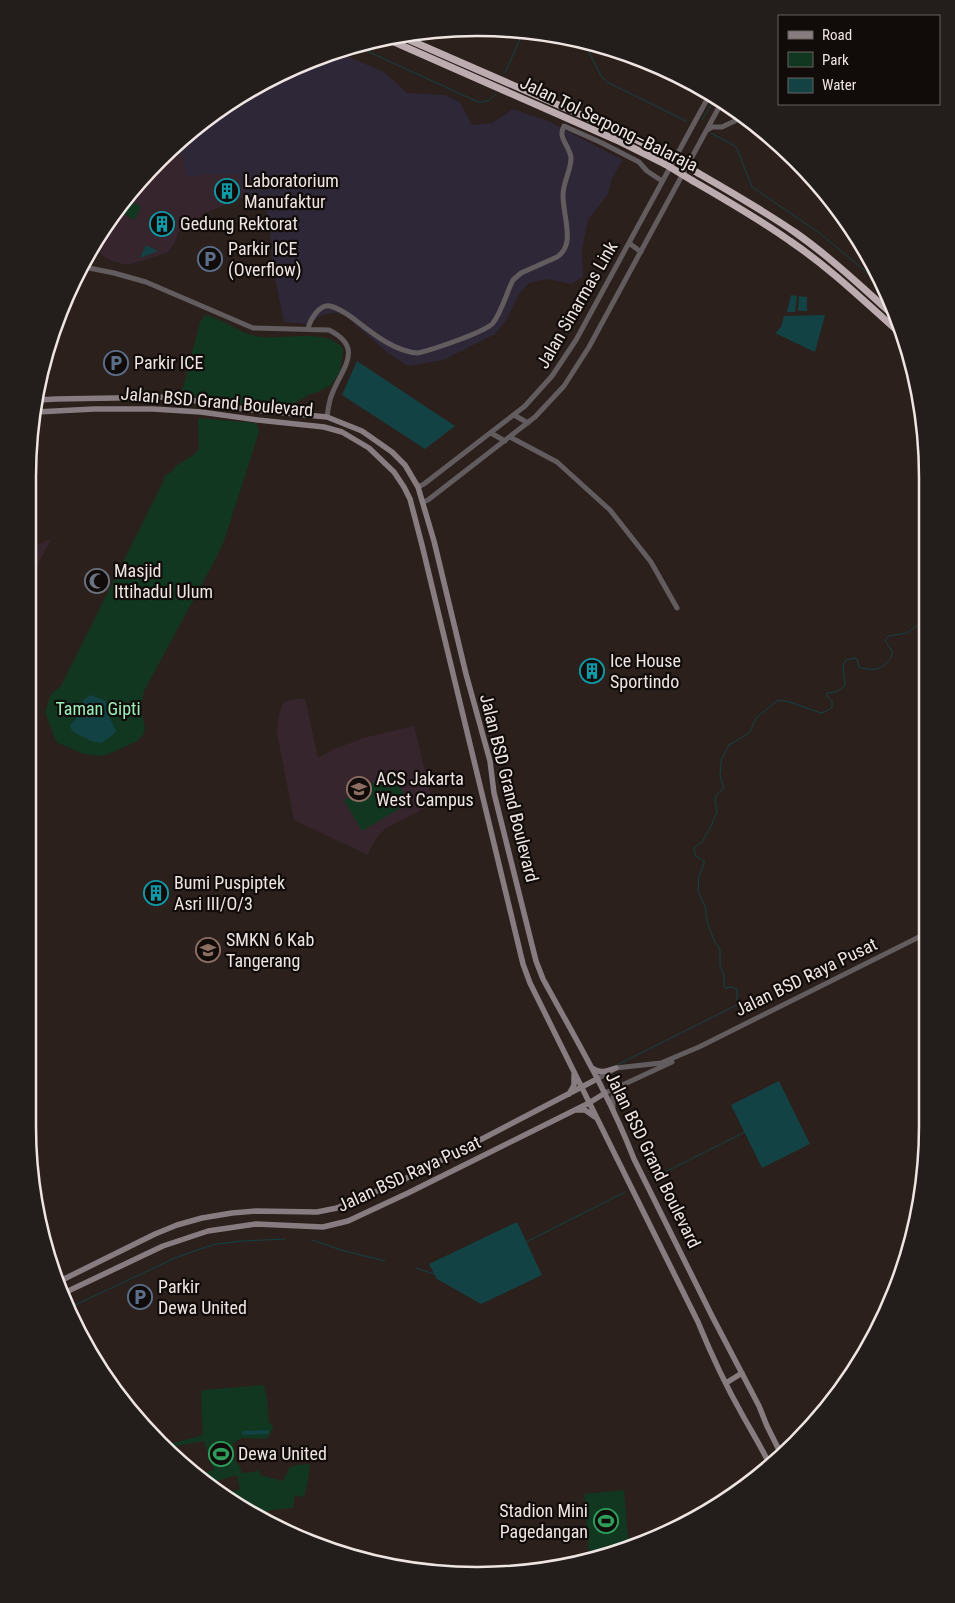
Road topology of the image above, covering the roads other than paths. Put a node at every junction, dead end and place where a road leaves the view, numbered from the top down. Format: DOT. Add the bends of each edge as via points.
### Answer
graph roads {
  1 [pos="414,41"];
  2 [pos="398,44"];
  3 [pos="706,100"];
  4 [pos="719,109"];
  5 [pos="736,120"];
  6 [pos="706,130"];
  7 [pos="662,181"];
  8 [pos="629,243"];
  9 [pos="641,252"];
  10 [pos="89,268"];
  11 [pos="883,306"];
  12 [pos="891,325"];
  13 [pos="308,329"];
  14 [pos="44,400"];
  15 [pos="41,412"];
  16 [pos="514,415"];
  17 [pos="327,417"];
  18 [pos="528,423"];
  19 [pos="491,433"];
  20 [pos="508,439"];
  21 [pos="418,487"];
  22 [pos="406,491"];
  23 [pos="423,502"];
  24 [pos="412,506"];
  25 [pos="677,608"];
  26 [pos="493,785"];
  27 [pos="480,789"];
  28 [pos="919,937"];
  29 [pos="699,1047"];
  30 [pos="588,1062"];
  31 [pos="616,1068"];
  32 [pos="573,1071"];
  33 [pos="597,1079"];
  34 [pos="621,1085"];
  35 [pos="582,1088"];
  36 [pos="605,1094"];
  37 [pos="567,1096"];
  38 [pos="589,1103"];
  39 [pos="575,1110"];
  40 [pos="613,1111"];
  41 [pos="597,1118"];
  42 [pos="120,1251"];
  43 [pos="126,1262"];
  44 [pos="64,1278"];
  45 [pos="69,1291"];
  46 [pos="742,1373"];
  47 [pos="726,1382"];
  48 [pos="778,1448"];
  49 [pos="767,1458"];
  1 -- 11 [label="highway, Jalan Tol Serpong–Balaraja, bridge" via="669,156 797,234"];
  2 -- 12 [label="highway, Jalan Tol Serpong–Balaraja, bridge" via="665,164 792,241"];
  3 -- 7 [label="street, Jalan Sinarmas Link"];
  4 -- 6 [label="street, Jalan Sinarmas Link"];
  5 -- 6 [label="street"];
  6 -- 9 [label="street, Jalan Sinarmas Link"];
  7 -- 8 [label="street, Jalan Sinarmas Link"];
  7 -- 13 [label="street" via="638,162 564,126 562,138 571,156 563,195 565,248 557,258 516,276 489,327 418,353 402,350 330,306 312,318"];
  8 -- 9 [label="street"];
  8 -- 16 [label="street, Jalan Sinarmas Link" via="564,360 540,391"];
  9 -- 18 [label="street, Jalan Sinarmas Link" via="576,368 551,402"];
  10 -- 13 [label="street" via="146,282 249,327"];
  13 -- 17 [label="street" via="329,330 345,340 349,349 342,376 331,395"];
  14 -- 17 [label="main road, Jalan BSD Grand Boulevard" via="173,398"];
  15 -- 22 [label="main road, Jalan BSD Grand Boulevard" via="153,408 324,427 342,432 369,448 394,472"];
  16 -- 18 [label="street"];
  16 -- 19 [label="street, Jalan Sinarmas Link"];
  17 -- 21 [label="main road, Jalan BSD Grand Boulevard" via="362,431 392,452 405,465"];
  18 -- 20 [label="street, Jalan Sinarmas Link"];
  19 -- 20 [label="street"];
  19 -- 21 [label="street, Jalan Sinarmas Link"];
  20 -- 23 [label="street, Jalan Sinarmas Link"];
  20 -- 25 [label="street" via="557,462 610,510 651,562"];
  21 -- 22 [label="main road"];
  21 -- 23 [label="main road, Jalan BSD Grand Boulevard"];
  22 -- 24 [label="main road, Jalan BSD Grand Boulevard"];
  23 -- 24 [label="main road"];
  23 -- 26 [label="main road, Jalan BSD Grand Boulevard" via="490,761"];
  24 -- 27 [label="main road, Jalan BSD Grand Boulevard"];
  26 -- 27 [label="main road"];
  26 -- 30 [label="main road, Jalan BSD Grand Boulevard" via="536,961"];
  27 -- 32 [label="main road, Jalan BSD Grand Boulevard" via="523,964"];
  28 -- 29 [label="street, Jalan BSD Raya Pusat"];
  29 -- 31 [label="street" via="661,1063"];
  29 -- 34 [label="street"];
  30 -- 31 [label="main road" via="598,1072"];
  30 -- 33 [label="main road, Jalan BSD Grand Boulevard"];
  31 -- 33 [label="street"];
  32 -- 35 [label="main road, Jalan BSD Grand Boulevard"];
  32 -- 37 [label="main road" via="574,1082"];
  33 -- 35 [label="main road, Jalan BSD Raya Pusat"];
  33 -- 36 [label="main road, Jalan BSD Grand Boulevard"];
  34 -- 36 [label="street"];
  34 -- 40 [label="street" via="613,1096"];
  35 -- 37 [label="main road, Jalan BSD Raya Pusat"];
  35 -- 38 [label="main road, Jalan BSD Grand Boulevard"];
  36 -- 38 [label="main road, Jalan BSD Raya Pusat"];
  36 -- 40 [label="main road, Jalan BSD Grand Boulevard"];
  37 -- 42 [label="main road, Jalan BSD Raya Pusat" via="402,1180 337,1208 316,1212 256,1211 202,1218 162,1231"];
  38 -- 39 [label="main road, Jalan BSD Raya Pusat"];
  38 -- 41 [label="main road, Jalan BSD Grand Boulevard"];
  39 -- 41 [label="main road" via="585,1110"];
  39 -- 43 [label="main road, Jalan BSD Raya Pusat" via="348,1221 323,1226 256,1224 208,1231"];
  40 -- 46 [label="main road, Jalan BSD Grand Boulevard"];
  41 -- 47 [label="main road, Jalan BSD Grand Boulevard"];
  42 -- 43 [label="main road"];
  42 -- 44 [label="main road, Jalan BSD Raya Pusat"];
  43 -- 45 [label="main road, Jalan BSD Raya Pusat"];
  46 -- 47 [label="main road"];
  46 -- 48 [label="main road, Jalan BSD Grand Boulevard"];
  47 -- 49 [label="main road, Jalan BSD Grand Boulevard"];
}
